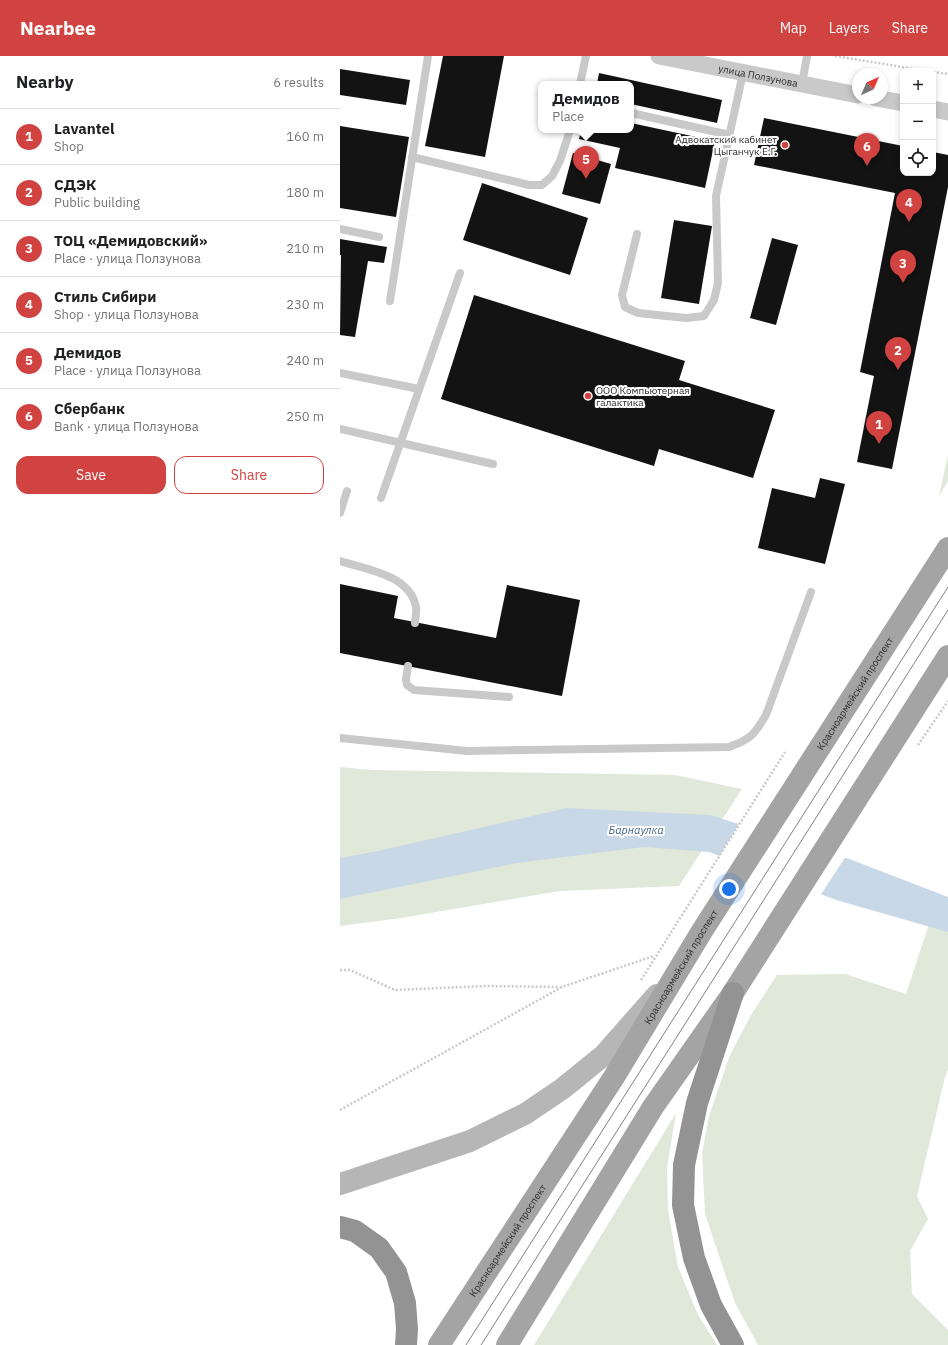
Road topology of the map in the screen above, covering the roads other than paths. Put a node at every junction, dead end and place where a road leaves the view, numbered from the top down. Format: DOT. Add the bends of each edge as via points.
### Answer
graph roads {
  1 [pos="428,56"];
  2 [pos="586,56"];
  3 [pos="659,56"];
  4 [pos="807,56"];
  5 [pos="743,73"];
  6 [pos="581,81"];
  7 [pos="802,84"];
  8 [pos="852,94"];
  9 [pos="888,100"];
  10 [pos="900,102"];
  11 [pos="936,110"];
  12 [pos="948,112"];
  13 [pos="634,114"];
  14 [pos="569,133"];
  15 [pos="730,135"];
  16 [pos="412,157"];
  17 [pos="340,229"];
  18 [pos="637,234"];
  19 [pos="379,237"];
  20 [pos="460,273"];
  21 [pos="390,301"];
  22 [pos="340,373"];
  23 [pos="419,389"];
  24 [pos="340,429"];
  25 [pos="400,442"];
  26 [pos="493,464"];
  27 [pos="347,491"];
  28 [pos="381,498"];
  29 [pos="340,513"];
  30 [pos="948,548"];
  31 [pos="340,561"];
  32 [pos="811,592"];
  33 [pos="415,622"];
  34 [pos="948,656"];
  35 [pos="408,666"];
  36 [pos="510,697"];
  37 [pos="340,738"];
  38 [pos="675,974"];
  39 [pos="733,993"];
  40 [pos="340,1184"];
  41 [pos="340,1227"];
  42 [pos="406,1345"];
  43 [pos="439,1345"];
  44 [pos="507,1345"];
  45 [pos="733,1345"];
  1 -- 16 [label="lane"];
  2 -- 6 [label="lane"];
  3 -- 5 [label="street, улица Ползунова"];
  4 -- 7 [label="lane"];
  5 -- 7 [label="street, улица Ползунова"];
  5 -- 15 [label="lane"];
  7 -- 8 [label="street, улица Ползунова"];
  9 -- 10 [label="street"];
  11 -- 12 [label="street"];
  13 -- 15 [label="lane"];
  14 -- 16 [label="lane" via="560,161 552,176 542,185 529,185"];
  15 -- 18 [label="lane" via="716,196 718,283 714,300 704,316 686,318 638,313 625,307 622,295"];
  16 -- 21 [label="lane"];
  17 -- 19 [label="lane"];
  20 -- 23 [label="lane"];
  22 -- 23 [label="lane"];
  23 -- 25 [label="lane"];
  24 -- 25 [label="lane"];
  25 -- 26 [label="lane"];
  25 -- 28 [label="lane"];
  27 -- 29 [label="lane"];
  30 -- 38 [label="main road, Красноармейский проспект"];
  31 -- 33 [label="lane" via="383,574 401,583 412,596 416,608"];
  32 -- 37 [label="lane" via="766,715 756,732 744,741 728,747 467,751"];
  34 -- 39 [label="main road"];
  35 -- 36 [label="lane" via="407,685 414,690"];
  38 -- 40 [label="main road" via="604,1055 562,1089 525,1114 470,1141"];
  38 -- 43 [label="main road, Красноармейский проспект" via="614,1077"];
  39 -- 44 [label="main road" via="653,1107"];
  39 -- 45 [label="highway" via="697,1103 684,1165 683,1205 694,1258 711,1305"];
  41 -- 42 [label="highway" via="355,1232 379,1248 396,1272 405,1303"];
}
